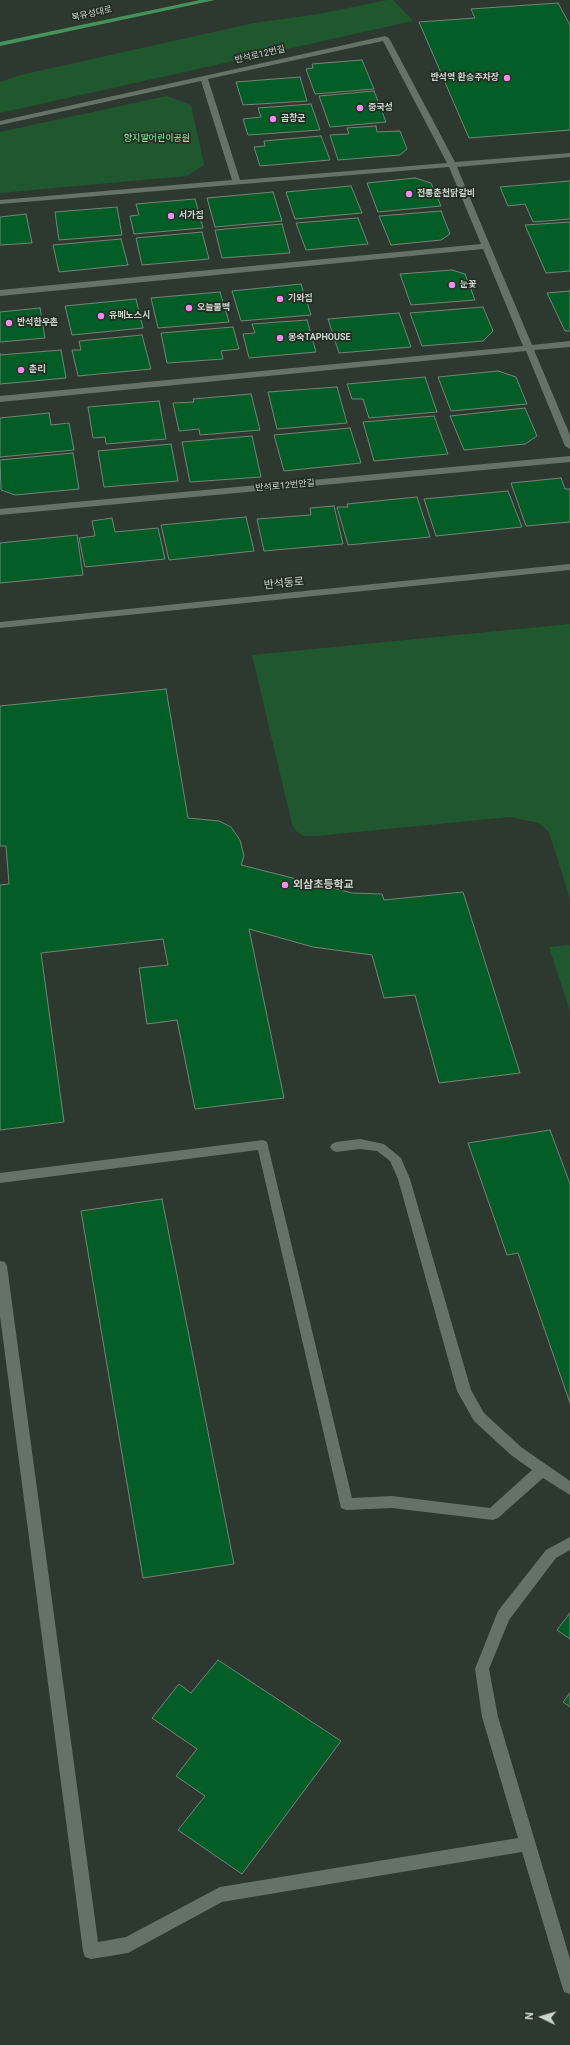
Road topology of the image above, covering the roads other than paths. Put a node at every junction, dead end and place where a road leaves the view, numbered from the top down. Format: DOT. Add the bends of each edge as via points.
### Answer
graph roads {
  1 [pos="211,0"];
  2 [pos="0,44"];
  3 [pos="204,78"];
  4 [pos="0,124"];
  5 [pos="570,155"];
  6 [pos="452,165"];
  7 [pos="237,182"];
  8 [pos="0,202"];
  9 [pos="486,246"];
  10 [pos="0,293"];
  11 [pos="570,344"];
  12 [pos="529,348"];
  13 [pos="0,399"];
  14 [pos="570,446"];
  15 [pos="570,459"];
  16 [pos="0,512"];
  17 [pos="570,567"];
  18 [pos="0,625"];
  19 [pos="336,1146"];
  20 [pos="0,1178"];
  21 [pos="0,1266"];
  22 [pos="543,1469"];
  23 [pos="570,1488"];
  24 [pos="570,1543"];
  25 [pos="527,1844"];
  26 [pos="570,1986"];
  1 -- 2 [label="main road, 북유성대로"];
  3 -- 4 [label="street, 반석로12번길"];
  3 -- 6 [label="street, 반석로12번길" via="386,38"];
  3 -- 7 [label="street"];
  5 -- 6 [label="street"];
  6 -- 7 [label="street"];
  6 -- 9 [label="street"];
  7 -- 8 [label="street"];
  9 -- 10 [label="street"];
  9 -- 12 [label="street"];
  11 -- 12 [label="street"];
  12 -- 13 [label="street"];
  12 -- 14 [label="street"];
  15 -- 16 [label="street, 반석로12번안길"];
  17 -- 18 [label="street, 반석동로"];
  19 -- 22 [label="street" via="360,1144 380,1147 395,1158 404,1179 464,1390 479,1417 516,1451"];
  20 -- 22 [label="street" via="263,1145 346,1504 392,1502 493,1514"];
  21 -- 25 [label="street" via="91,1951 128,1945 220,1895"];
  22 -- 23 [label="street"];
  24 -- 25 [label="street" via="551,1554 503,1616 482,1669 490,1717"];
  25 -- 26 [label="street"];
}
